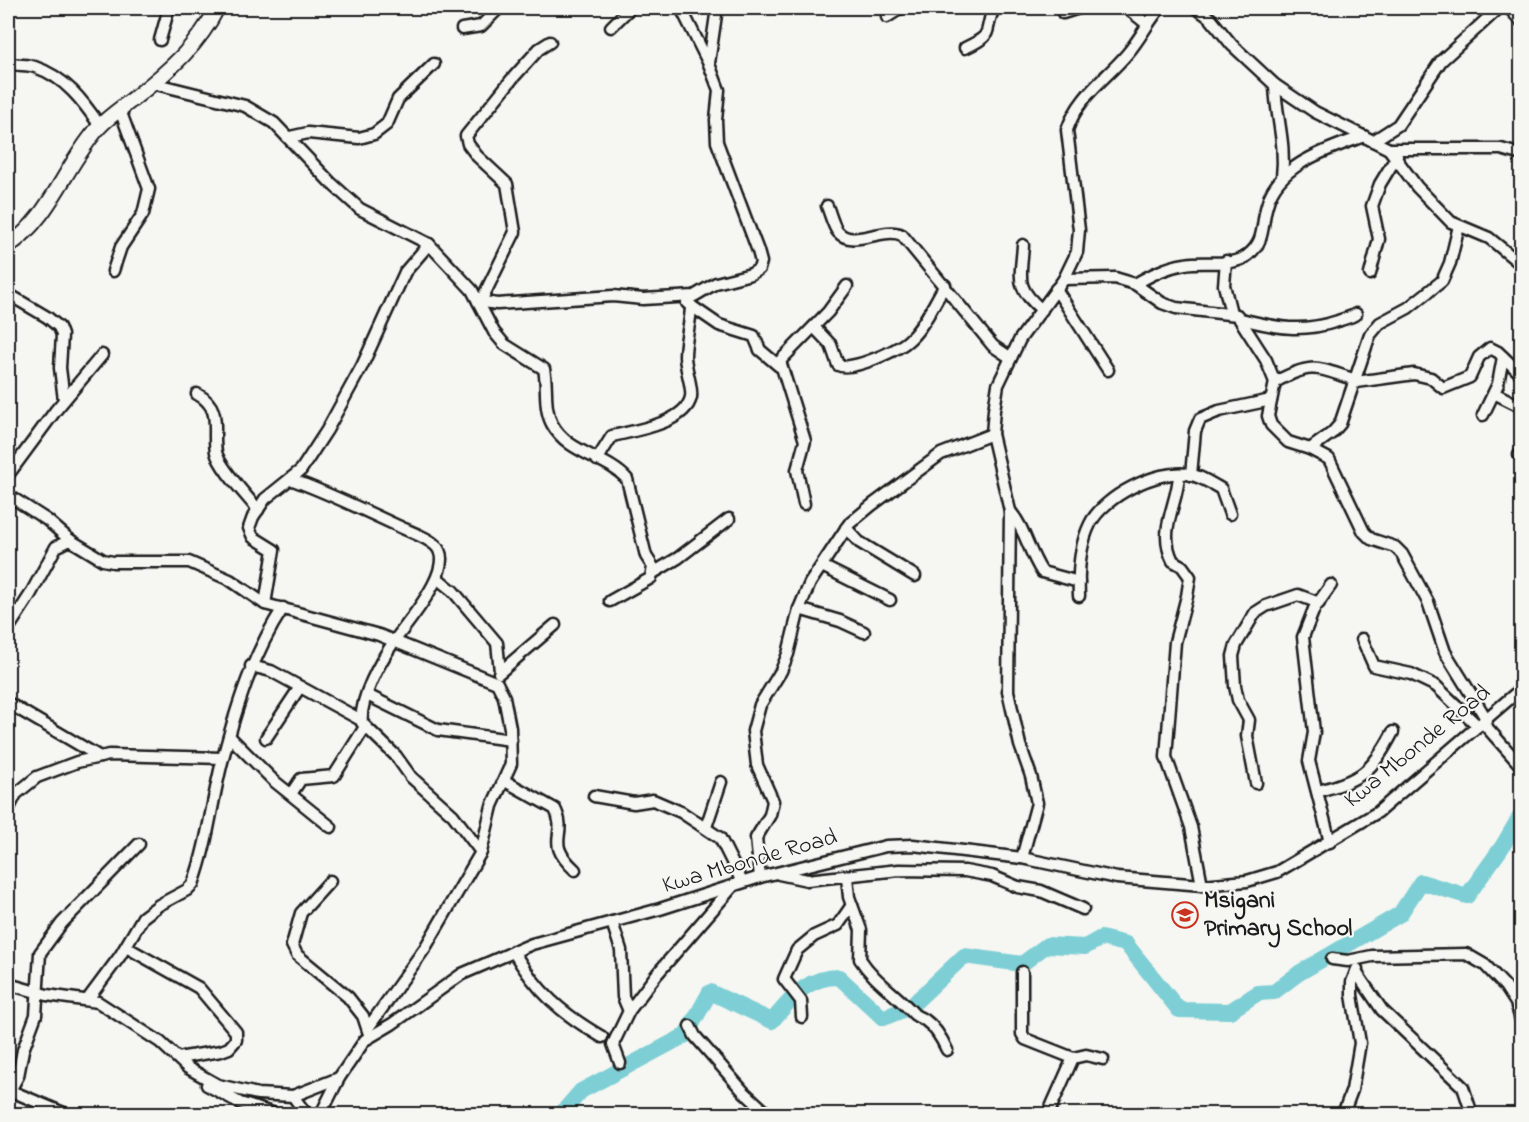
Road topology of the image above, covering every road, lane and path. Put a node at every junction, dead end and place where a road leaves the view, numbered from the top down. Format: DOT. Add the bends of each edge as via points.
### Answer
graph roads {
  1 [pos="169,8"];
  2 [pos="217,8"];
  3 [pos="499,8"];
  4 [pos="630,8"];
  5 [pos="681,8"];
  6 [pos="717,8"];
  7 [pos="901,8"];
  8 [pos="994,8"];
  9 [pos="1079,8"];
  10 [pos="1127,8"];
  11 [pos="1160,8"];
  12 [pos="1196,8"];
  13 [pos="1499,8"];
  14 [pos="1509,8"];
  15 [pos="1063,12"];
  16 [pos="886,17"];
  17 [pos="1521,22"];
  18 [pos="1147,24"];
  19 [pos="611,27"];
  20 [pos="462,29"];
  21 [pos="160,40"];
  22 [pos="550,42"];
  23 [pos="964,48"];
  24 [pos="434,64"];
  25 [pos="709,64"];
  26 [pos="9,67"];
  27 [pos="152,83"];
  28 [pos="1275,85"];
  29 [pos="120,110"];
  30 [pos="100,126"];
  31 [pos="290,137"];
  32 [pos="1369,139"];
  33 [pos="1393,153"];
  34 [pos="1521,155"];
  35 [pos="1282,177"];
  36 [pos="827,206"];
  37 [pos="1459,226"];
  38 [pos="429,244"];
  39 [pos="1023,245"];
  40 [pos="8,246"];
  41 [pos="1226,261"];
  42 [pos="1521,265"];
  43 [pos="113,271"];
  44 [pos="1370,274"];
  45 [pos="1064,279"];
  46 [pos="1135,284"];
  47 [pos="945,285"];
  48 [pos="847,286"];
  49 [pos="1056,289"];
  50 [pos="8,294"];
  51 [pos="680,298"];
  52 [pos="480,301"];
  53 [pos="691,305"];
  54 [pos="1042,310"];
  55 [pos="1231,313"];
  56 [pos="1356,314"];
  57 [pos="1241,319"];
  58 [pos="814,327"];
  59 [pos="102,355"];
  60 [pos="1503,357"];
  61 [pos="1011,358"];
  62 [pos="779,366"];
  63 [pos="1108,370"];
  64 [pos="1521,375"];
  65 [pos="1356,381"];
  66 [pos="1275,382"];
  67 [pos="1494,393"];
  68 [pos="197,394"];
  69 [pos="64,400"];
  70 [pos="1271,400"];
  71 [pos="1521,407"];
  72 [pos="1483,415"];
  73 [pos="992,434"];
  74 [pos="1310,449"];
  75 [pos="597,460"];
  76 [pos="8,475"];
  77 [pos="1179,475"];
  78 [pos="1191,475"];
  79 [pos="290,479"];
  80 [pos="8,495"];
  81 [pos="804,504"];
  82 [pos="258,510"];
  83 [pos="1010,511"];
  84 [pos="1230,514"];
  85 [pos="729,519"];
  86 [pos="846,528"];
  87 [pos="70,540"];
  88 [pos="822,566"];
  89 [pos="653,573"];
  90 [pos="915,576"];
  91 [pos="437,578"];
  92 [pos="1078,582"];
  93 [pos="1331,585"];
  94 [pos="1079,596"];
  95 [pos="890,600"];
  96 [pos="610,601"];
  97 [pos="1319,603"];
  98 [pos="265,604"];
  99 [pos="283,608"];
  100 [pos="799,609"];
  101 [pos="555,625"];
  102 [pos="8,628"];
  103 [pos="864,632"];
  104 [pos="1362,639"];
  105 [pos="394,641"];
  106 [pos="251,666"];
  107 [pos="497,676"];
  108 [pos="300,687"];
  109 [pos="1521,688"];
  110 [pos="367,695"];
  111 [pos="8,703"];
  112 [pos="363,723"];
  113 [pos="1483,723"];
  114 [pos="1393,732"];
  115 [pos="230,737"];
  116 [pos="266,738"];
  117 [pos="511,740"];
  118 [pos="100,757"];
  119 [pos="223,758"];
  120 [pos="1521,767"];
  121 [pos="505,781"];
  122 [pos="720,782"];
  123 [pos="1256,783"];
  124 [pos="1318,791"];
  125 [pos="291,794"];
  126 [pos="594,796"];
  127 [pos="9,801"];
  128 [pos="706,827"];
  129 [pos="331,828"];
  130 [pos="1330,842"];
  131 [pos="139,844"];
  132 [pos="481,852"];
  133 [pos="1022,858"];
  134 [pos="575,870"];
  135 [pos="776,874"];
  136 [pos="760,877"];
  137 [pos="847,878"];
  138 [pos="330,881"];
  139 [pos="738,883"];
  140 [pos="1202,885"];
  141 [pos="852,905"];
  142 [pos="1083,909"];
  143 [pos="612,922"];
  144 [pos="126,947"];
  145 [pos="513,951"];
  146 [pos="1364,957"];
  147 [pos="1332,959"];
  148 [pos="1022,972"];
  149 [pos="1356,972"];
  150 [pos="8,984"];
  151 [pos="39,993"];
  152 [pos="88,999"];
  153 [pos="1519,1002"];
  154 [pos="629,1011"];
  155 [pos="802,1017"];
  156 [pos="1521,1024"];
  157 [pos="690,1026"];
  158 [pos="368,1033"];
  159 [pos="602,1037"];
  160 [pos="947,1050"];
  161 [pos="178,1058"];
  162 [pos="1073,1058"];
  163 [pos="1102,1059"];
  164 [pos="620,1063"];
  165 [pos="188,1068"];
  166 [pos="339,1078"];
  167 [pos="9,1093"];
  168 [pos="293,1096"];
  169 [pos="66,1114"];
  170 [pos="274,1114"];
  171 [pos="306,1114"];
  172 [pos="321,1114"];
  173 [pos="768,1114"];
  174 [pos="1048,1114"];
  175 [pos="1343,1114"];
  176 [pos="1468,1114"];
  1 -- 21 [label="street"];
  2 -- 27 [label="street" via="188,52"];
  3 -- 20 [label="street" via="481,26"];
  4 -- 19 [label="street"];
  5 -- 25 [label="street"];
  6 -- 25 [label="street"];
  7 -- 16 [label="street"];
  8 -- 23 [label="street" via="985,39"];
  9 -- 15 [label="street"];
  10 -- 18 [label="street"];
  11 -- 18 [label="street"];
  12 -- 28 [label="street"];
  13 -- 32 [label="street" via="1441,61 1398,125"];
  14 -- 17 [label="street"];
  18 -- 45 [label="street" via="1127,54 1079,102 1067,129 1079,230 1077,252"];
  22 -- 52 [label="street" via="512,79 466,136 477,156 507,184 515,232"];
  24 -- 31 [label="street" via="398,99 387,124 374,134 352,138 308,133"];
  25 -- 51 [label="street" via="719,90 717,142 761,262 751,274"];
  26 -- 30 [label="street" via="33,66 54,75 81,98"];
  27 -- 29 [label="street"];
  27 -- 31 [label="street" via="245,106"];
  28 -- 32 [label="street"];
  28 -- 35 [label="street" via="1285,153"];
  29 -- 30 [label="street"];
  29 -- 43 [label="street" via="149,189 143,213 121,248"];
  30 -- 40 [label="street" via="47,207 27,232"];
  31 -- 38 [label="street" via="313,165 360,209"];
  32 -- 33 [label="street"];
  32 -- 35 [label="street" via="1323,152"];
  33 -- 34 [label="street" via="1501,149"];
  33 -- 37 [label="street" via="1435,207"];
  33 -- 44 [label="street" via="1372,206 1379,239"];
  35 -- 41 [label="street" via="1270,194 1262,239 1249,255"];
  36 -- 47 [label="street" via="838,232 844,236 866,238 888,231 902,235"];
  37 -- 42 [label="street" via="1490,238"];
  37 -- 65 [label="street" via="1442,281 1408,308 1380,323 1370,335"];
  38 -- 52 [label="street"];
  38 -- 79 [label="street" via="405,272 362,366 327,430 301,470"];
  39 -- 54 [label="street" via="1020,283 1028,299"];
  41 -- 46 [label="street" via="1178,265"];
  41 -- 55 [label="street" via="1224,285"];
  45 -- 46 [label="street" via="1115,278"];
  45 -- 49 [label="street"];
  46 -- 55 [label="street" via="1176,308"];
  47 -- 58 [label="street" via="911,338 849,368 838,365 831,345"];
  47 -- 61 [label="street" via="993,346"];
  48 -- 58 [label="street"];
  49 -- 54 [label="street"];
  49 -- 63 [label="street"];
  50 -- 69 [label="street" via="59,327"];
  51 -- 52 [label="street" via="613,296 522,303"];
  51 -- 53 [label="street"];
  52 -- 75 [label="street" via="504,344 544,369 552,425 564,439"];
  53 -- 62 [label="street" via="719,325 754,336 760,350"];
  53 -- 75 [label="street" via="685,355 690,402 677,416 633,433 612,436"];
  54 -- 61 [label="street"];
  55 -- 57 [label="street"];
  56 -- 57 [label="street" via="1304,331"];
  57 -- 66 [label="street"];
  58 -- 62 [label="street" via="782,357"];
  59 -- 69 [label="street"];
  60 -- 64 [label="street"];
  60 -- 65 [label="street" via="1490,348 1479,357 1470,377 1443,388 1431,378 1414,374"];
  60 -- 67 [label="street"];
  61 -- 73 [label="street" via="998,385"];
  62 -- 81 [label="street" via="805,441 796,470"];
  65 -- 66 [label="street" via="1313,366"];
  65 -- 74 [label="street" via="1340,424"];
  66 -- 70 [label="street"];
  67 -- 71 [label="street"];
  67 -- 72 [label="street"];
  68 -- 82 [label="street" via="211,404 214,412 218,459"];
  69 -- 76 [label="street"];
  70 -- 74 [label="street" via="1270,425 1288,442"];
  70 -- 78 [label="street" via="1200,419 1195,431"];
  73 -- 83 [label="street"];
  73 -- 86 [label="street" via="940,454"];
  74 -- 113 [label="street" via="1329,459 1364,532 1402,554 1428,602 1445,652"];
  75 -- 89 [label="street" via="620,471 627,479"];
  77 -- 78 [label="street"];
  77 -- 92 [label="street" via="1143,481 1101,509 1083,542"];
  77 -- 140 [label="street" via="1166,525 1168,545 1173,561 1190,577 1175,642 1166,757 1191,827"];
  78 -- 84 [label="street" via="1221,489"];
  79 -- 82 [label="street"];
  79 -- 91 [label="street" via="436,546"];
  80 -- 87 [label="street" via="47,519"];
  82 -- 98 [label="street" via="249,528 253,537 274,549"];
  83 -- 92 [label="street" via="1022,525 1024,540 1041,572"];
  83 -- 133 [label="street" via="1008,691 1037,803"];
  85 -- 89 [label="street"];
  86 -- 88 [label="street"];
  86 -- 90 [label="street" via="859,542"];
  87 -- 98 [label="street" via="113,562 189,562 230,580"];
  87 -- 102 [label="street" via="56,547"];
  88 -- 95 [label="street"];
  88 -- 100 [label="street"];
  89 -- 96 [label="street" via="651,578"];
  91 -- 105 [label="street" via="407,628"];
  91 -- 107 [label="street" via="497,643"];
  92 -- 94 [label="street"];
  93 -- 97 [label="street"];
  97 -- 123 [label="street" via="1298,595 1266,606 1255,613 1236,645 1235,686 1249,720 1247,736"];
  97 -- 124 [label="street" via="1303,637 1314,732 1309,761"];
  98 -- 99 [label="street"];
  99 -- 105 [label="street"];
  99 -- 106 [label="street"];
  100 -- 103 [label="street"];
  100 -- 136 [label="street" via="788,654 760,705 753,731 757,765 773,801 770,815 756,838"];
  101 -- 107 [label="street"];
  104 -- 113 [label="street" via="1374,666 1411,674 1436,686"];
  105 -- 107 [label="street" via="409,650"];
  105 -- 110 [label="street"];
  106 -- 108 [label="street" via="271,671"];
  106 -- 115 [label="street"];
  107 -- 117 [label="street"];
  108 -- 112 [label="street"];
  108 -- 116 [label="street"];
  109 -- 113 [label="street, Kwa Mbonde Road"];
  110 -- 112 [label="street"];
  110 -- 117 [label="street" via="438,730"];
  111 -- 118 [label="street"];
  112 -- 125 [label="street" via="334,776 301,779"];
  112 -- 132 [label="street" via="427,794 453,815"];
  113 -- 120 [label="street"];
  113 -- 130 [label="street, Kwa Mbonde Road" via="1378,812"];
  114 -- 124 [label="street" via="1361,777"];
  115 -- 119 [label="street"];
  115 -- 125 [label="street"];
  117 -- 121 [label="street" via="511,764"];
  118 -- 119 [label="street"];
  118 -- 127 [label="street" via="45,773"];
  119 -- 144 [label="street" via="193,884 143,917"];
  121 -- 132 [label="street" via="492,806"];
  121 -- 134 [label="street" via="555,809 559,817 557,846"];
  122 -- 128 [label="street"];
  124 -- 130 [label="street"];
  125 -- 129 [label="street"];
  126 -- 128 [label="street" via="634,803 653,800"];
  128 -- 139 [label="street" via="720,838"];
  130 -- 140 [label="street, Kwa Mbonde Road" via="1277,872 1247,881"];
  131 -- 151 [label="street" via="41,950"];
  132 -- 158 [label="street" via="425,948"];
  133 -- 135 [label="street, Kwa Mbonde Road" via="948,848 886,846"];
  133 -- 140 [label="street, Kwa Mbonde Road" via="1117,878"];
  135 -- 136 [label="street, Kwa Mbonde Road"];
  135 -- 137 [label="street" via="807,880"];
  136 -- 139 [label="street, Kwa Mbonde Road"];
  137 -- 141 [label="street"];
  137 -- 142 [label="street" via="899,870 965,872 1041,891"];
  138 -- 158 [label="street" via="301,913 292,945 297,956 358,1008"];
  139 -- 143 [label="street, Kwa Mbonde Road"];
  139 -- 154 [label="street"];
  141 -- 155 [label="street" via="838,925 805,942 788,966 784,979 801,1001"];
  141 -- 160 [label="street" via="861,930 860,959 885,988 927,1021"];
  143 -- 145 [label="street, Kwa Mbonde Road"];
  143 -- 154 [label="street" via="621,950 623,997"];
  144 -- 152 [label="street"];
  144 -- 161 [label="street" via="200,988 236,1032 230,1048"];
  145 -- 158 [label="street, Kwa Mbonde Road" via="462,974 392,1024"];
  145 -- 159 [label="street" via="551,1003"];
  146 -- 147 [label="street"];
  146 -- 149 [label="street"];
  146 -- 153 [label="street" via="1466,954 1485,965"];
  148 -- 162 [label="street" via="1022,1034 1025,1039"];
  149 -- 175 [label="street" via="1352,995 1360,1043 1352,1090"];
  149 -- 176 [label="street" via="1382,1010 1463,1087 1470,1108"];
  150 -- 151 [label="street"];
  151 -- 152 [label="street"];
  151 -- 167 [label="street" via="18,1076"];
  152 -- 161 [label="street" via="103,1004"];
  153 -- 156 [label="street"];
  154 -- 164 [label="street" via="613,1044"];
  157 -- 173 [label="street" via="743,1091"];
  158 -- 166 [label="street, Kwa Mbonde Road"];
  161 -- 165 [label="street"];
  162 -- 163 [label="street" via="1086,1055"];
  162 -- 174 [label="street"];
  165 -- 168 [label="street" via="218,1085 240,1091"];
  165 -- 170 [label="street" via="217,1092"];
  166 -- 168 [label="street"];
  166 -- 172 [label="street, Kwa Mbonde Road"];
  167 -- 169 [label="street"];
  168 -- 171 [label="street"];
}
